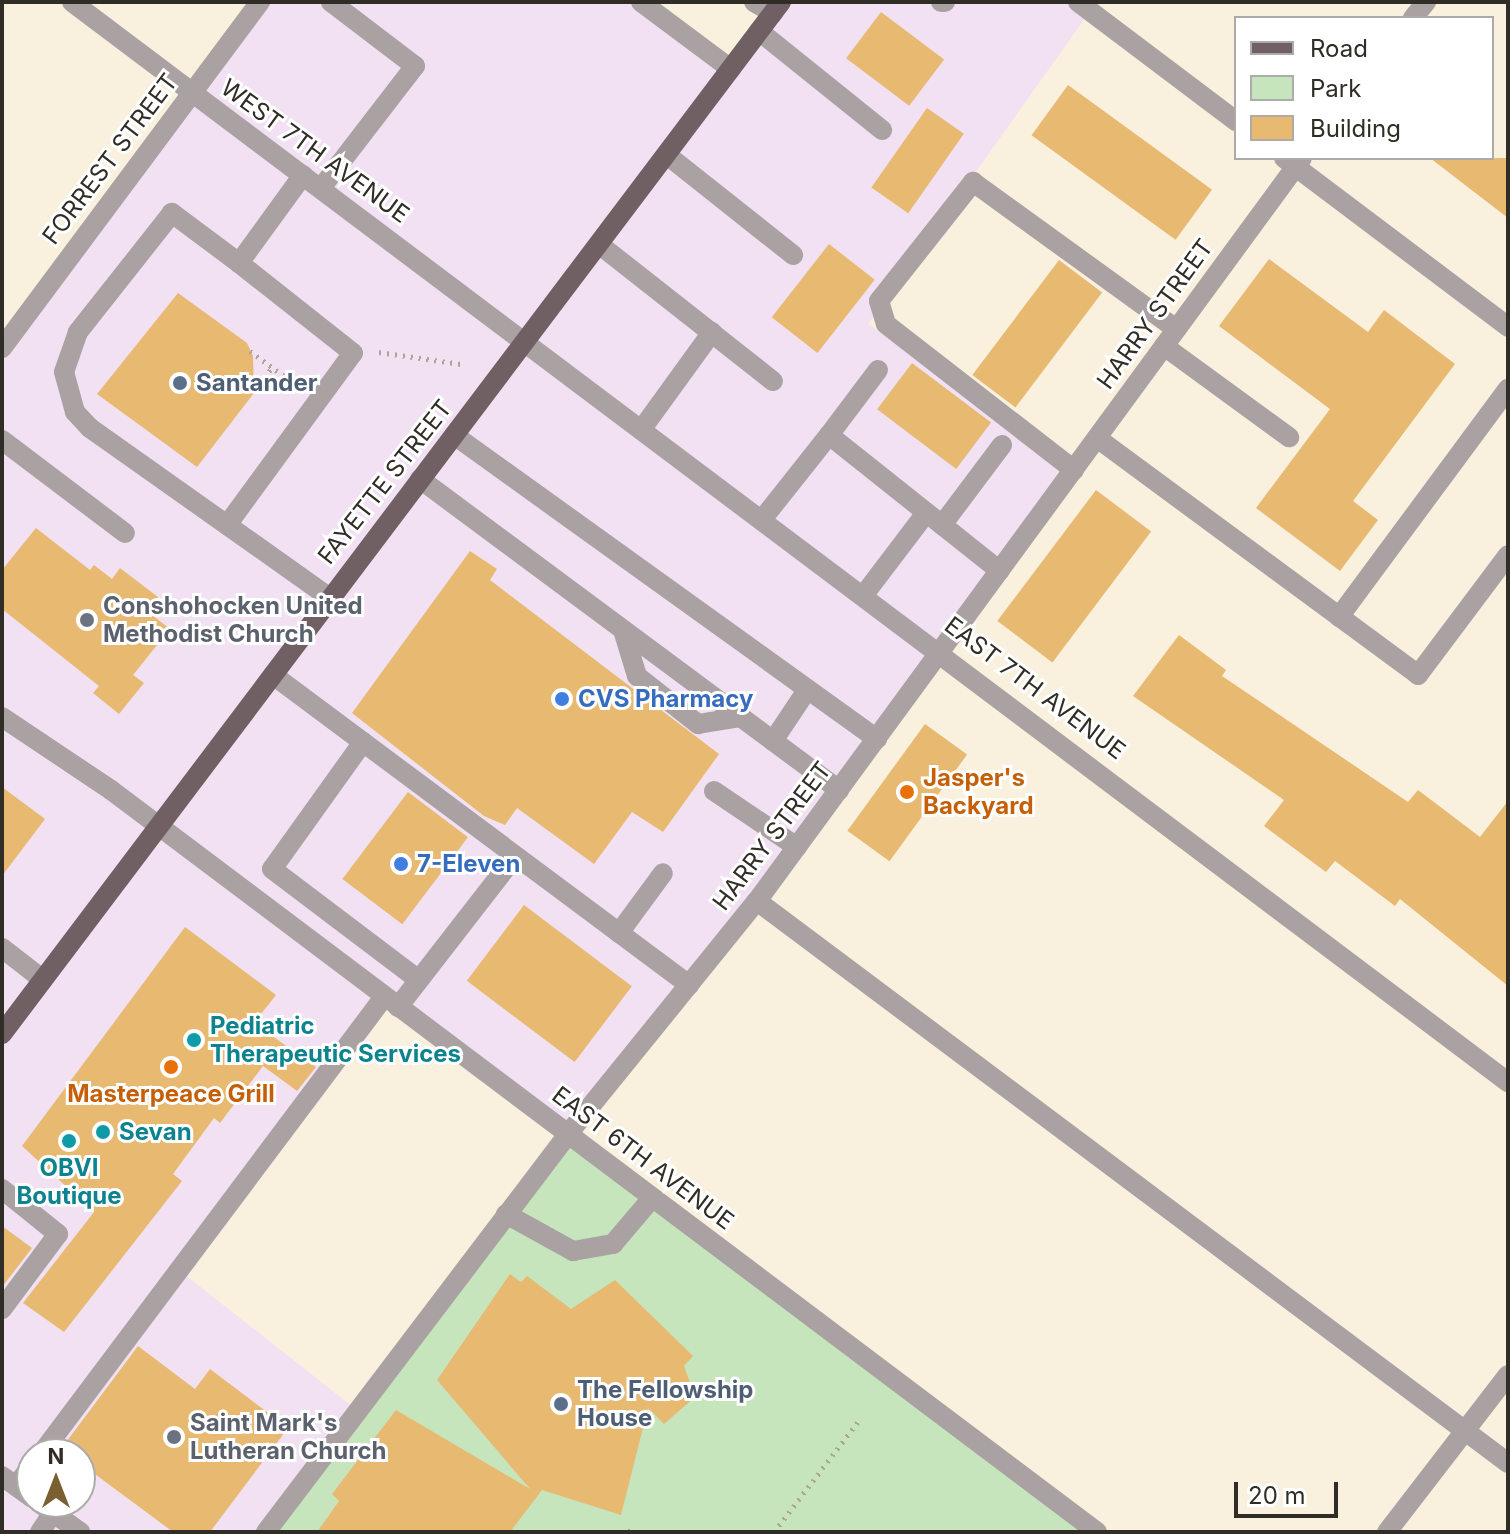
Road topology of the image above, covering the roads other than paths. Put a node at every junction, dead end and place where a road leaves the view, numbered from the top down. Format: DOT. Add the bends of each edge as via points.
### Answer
graph roads {
  1 [pos="72,2"];
  2 [pos="260,2"];
  3 [pos="331,2"];
  4 [pos="641,2"];
  5 [pos="754,2"];
  6 [pos="1078,2"];
  7 [pos="777,8"];
  8 [pos="759,31"];
  9 [pos="731,69"];
  10 [pos="191,93"];
  11 [pos="1234,119"];
  12 [pos="882,130"];
  13 [pos="667,155"];
  14 [pos="1294,161"];
  15 [pos="303,175"];
  16 [pos="321,188"];
  17 [pos="600,245"];
  18 [pos="793,255"];
  19 [pos="239,263"];
  20 [pos="9,324"];
  21 [pos="1508,327"];
  22 [pos="712,332"];
  23 [pos="1170,338"];
  24 [pos="529,339"];
  25 [pos="2,348"];
  26 [pos="878,370"];
  27 [pos="773,381"];
  28 [pos="1508,389"];
  29 [pos="644,426"];
  30 [pos="454,435"];
  31 [pos="829,435"];
  32 [pos="1289,437"];
  33 [pos="1097,438"];
  34 [pos="2,440"];
  35 [pos="1002,445"];
  36 [pos="1074,470"];
  37 [pos="420,479"];
  38 [pos="764,517"];
  39 [pos="934,519"];
  40 [pos="227,525"];
  41 [pos="125,533"];
  42 [pos="1508,555"];
  43 [pos="1000,571"];
  44 [pos="866,592"];
  45 [pos="329,597"];
  46 [pos="1339,617"];
  47 [pos="623,630"];
  48 [pos="942,650"];
  49 [pos="273,675"];
  50 [pos="807,690"];
  51 [pos="2,717"];
  52 [pos="741,717"];
  53 [pos="877,739"];
  54 [pos="773,741"];
  55 [pos="363,742"];
  56 [pos="839,790"];
  57 [pos="714,791"];
  58 [pos="157,826"];
  59 [pos="797,847"];
  60 [pos="515,856"];
  61 [pos="272,869"];
  62 [pos="663,873"];
  63 [pos="249,895"];
  64 [pos="757,901"];
  65 [pos="619,933"];
  66 [pos="2,948"];
  67 [pos="42,979"];
  68 [pos="419,980"];
  69 [pos="689,985"];
  70 [pos="391,1002"];
  71 [pos="6,1021"];
  72 [pos="1508,1082"];
  73 [pos="568,1134"];
  74 [pos="2,1189"];
  75 [pos="652,1198"];
  76 [pos="506,1214"];
  77 [pos="2,1308"];
  78 [pos="1508,1375"];
  79 [pos="1467,1432"];
  80 [pos="53,1438"];
  81 [pos="1508,1463"];
  82 [pos="60,1518"];
  83 [pos="80,1532"];
  84 [pos="266,1532"];
  85 [pos="1097,1532"];
  86 [pos="1387,1532"];
  1 -- 10 [label="street, WEST 7TH AVENUE"];
  2 -- 10 [label="street, FORREST STREET"];
  3 -- 16 [label="street" via="415,66"];
  4 -- 9 [label="street"];
  5 -- 7 [label="street"];
  6 -- 11 [label="street"];
  7 -- 8 [label="main road, FAYETTE STREET"];
  8 -- 9 [label="main road, FAYETTE STREET"];
  8 -- 12 [label="street"];
  9 -- 13 [label="main road, FAYETTE STREET"];
  10 -- 15 [label="street, WEST 7TH AVENUE"];
  10 -- 20 [label="street, FORREST STREET"];
  13 -- 17 [label="main road, FAYETTE STREET"];
  13 -- 18 [label="street"];
  14 -- 21 [label="street"];
  14 -- 23 [label="street, HARRY STREET"];
  15 -- 16 [label="street, WEST 7TH AVENUE"];
  15 -- 19 [label="street"];
  16 -- 24 [label="street, WEST 7TH AVENUE"];
  17 -- 22 [label="street"];
  17 -- 24 [label="main road, FAYETTE STREET"];
  19 -- 40 [label="street" via="353,353"];
  19 -- 40 [label="street" via="172,213 78,332 64,372 71,402 90,428"];
  20 -- 25 [label="street, FORREST STREET"];
  22 -- 27 [label="street"];
  22 -- 29 [label="street"];
  23 -- 32 [label="street"];
  23 -- 33 [label="street, HARRY STREET"];
  23 -- 36 [label="street" via="973,182 879,301 886,324"];
  24 -- 29 [label="street, EAST 7TH AVENUE"];
  24 -- 30 [label="main road, FAYETTE STREET"];
  26 -- 31 [label="street"];
  28 -- 46 [label="street"];
  29 -- 38 [label="street, EAST 7TH AVENUE"];
  30 -- 37 [label="main road, FAYETTE STREET"];
  30 -- 50 [label="street"];
  31 -- 38 [label="street"];
  31 -- 39 [label="street"];
  33 -- 36 [label="street, HARRY STREET"];
  33 -- 46 [label="street"];
  34 -- 41 [label="street"];
  35 -- 39 [label="street"];
  36 -- 43 [label="street, HARRY STREET"];
  37 -- 45 [label="main road, FAYETTE STREET"];
  37 -- 47 [label="street"];
  38 -- 44 [label="street, EAST 7TH AVENUE"];
  39 -- 43 [label="street"];
  39 -- 44 [label="street"];
  40 -- 45 [label="street"];
  42 -- 46 [label="street" via="1418,675"];
  43 -- 48 [label="street, HARRY STREET"];
  44 -- 48 [label="street, EAST 7TH AVENUE"];
  45 -- 49 [label="main road, FAYETTE STREET"];
  47 -- 52 [label="street"];
  47 -- 52 [label="street" via="637,676 698,724"];
  48 -- 53 [label="street, HARRY STREET"];
  48 -- 72 [label="street, EAST 7TH AVENUE"];
  49 -- 55 [label="street"];
  49 -- 58 [label="main road, FAYETTE STREET"];
  50 -- 53 [label="street"];
  50 -- 54 [label="street"];
  51 -- 58 [label="street, EAST 6TH AVENUE"];
  52 -- 54 [label="street"];
  53 -- 56 [label="street, HARRY STREET"];
  54 -- 56 [label="street"];
  55 -- 60 [label="street"];
  55 -- 61 [label="street"];
  56 -- 59 [label="street, HARRY STREET"];
  57 -- 59 [label="street"];
  58 -- 63 [label="street, EAST 6TH AVENUE"];
  58 -- 67 [label="main road, FAYETTE STREET"];
  59 -- 64 [label="street, HARRY STREET"];
  60 -- 65 [label="street"];
  60 -- 68 [label="street"];
  61 -- 63 [label="street"];
  61 -- 68 [label="street"];
  62 -- 65 [label="street"];
  63 -- 70 [label="street, EAST 6TH AVENUE"];
  64 -- 69 [label="street, HARRY STREET"];
  64 -- 79 [label="street"];
  65 -- 69 [label="street"];
  66 -- 67 [label="street"];
  67 -- 71 [label="main road, FAYETTE STREET"];
  68 -- 70 [label="street"];
  69 -- 73 [label="street, HARRY STREET"];
  70 -- 73 [label="street, EAST 6TH AVENUE"];
  70 -- 80 [label="street"];
  73 -- 75 [label="street, EAST 6TH AVENUE"];
  73 -- 76 [label="street, HARRY STREET"];
  74 -- 77 [label="street" via="58,1234"];
  75 -- 76 [label="street" via="613,1244 573,1251"];
  75 -- 85 [label="street, EAST 6TH AVENUE"];
  76 -- 84 [label="street, HARRY STREET"];
  78 -- 79 [label="street"];
  79 -- 81 [label="street"];
  79 -- 86 [label="street"];
  82 -- 83 [label="street"];
}
